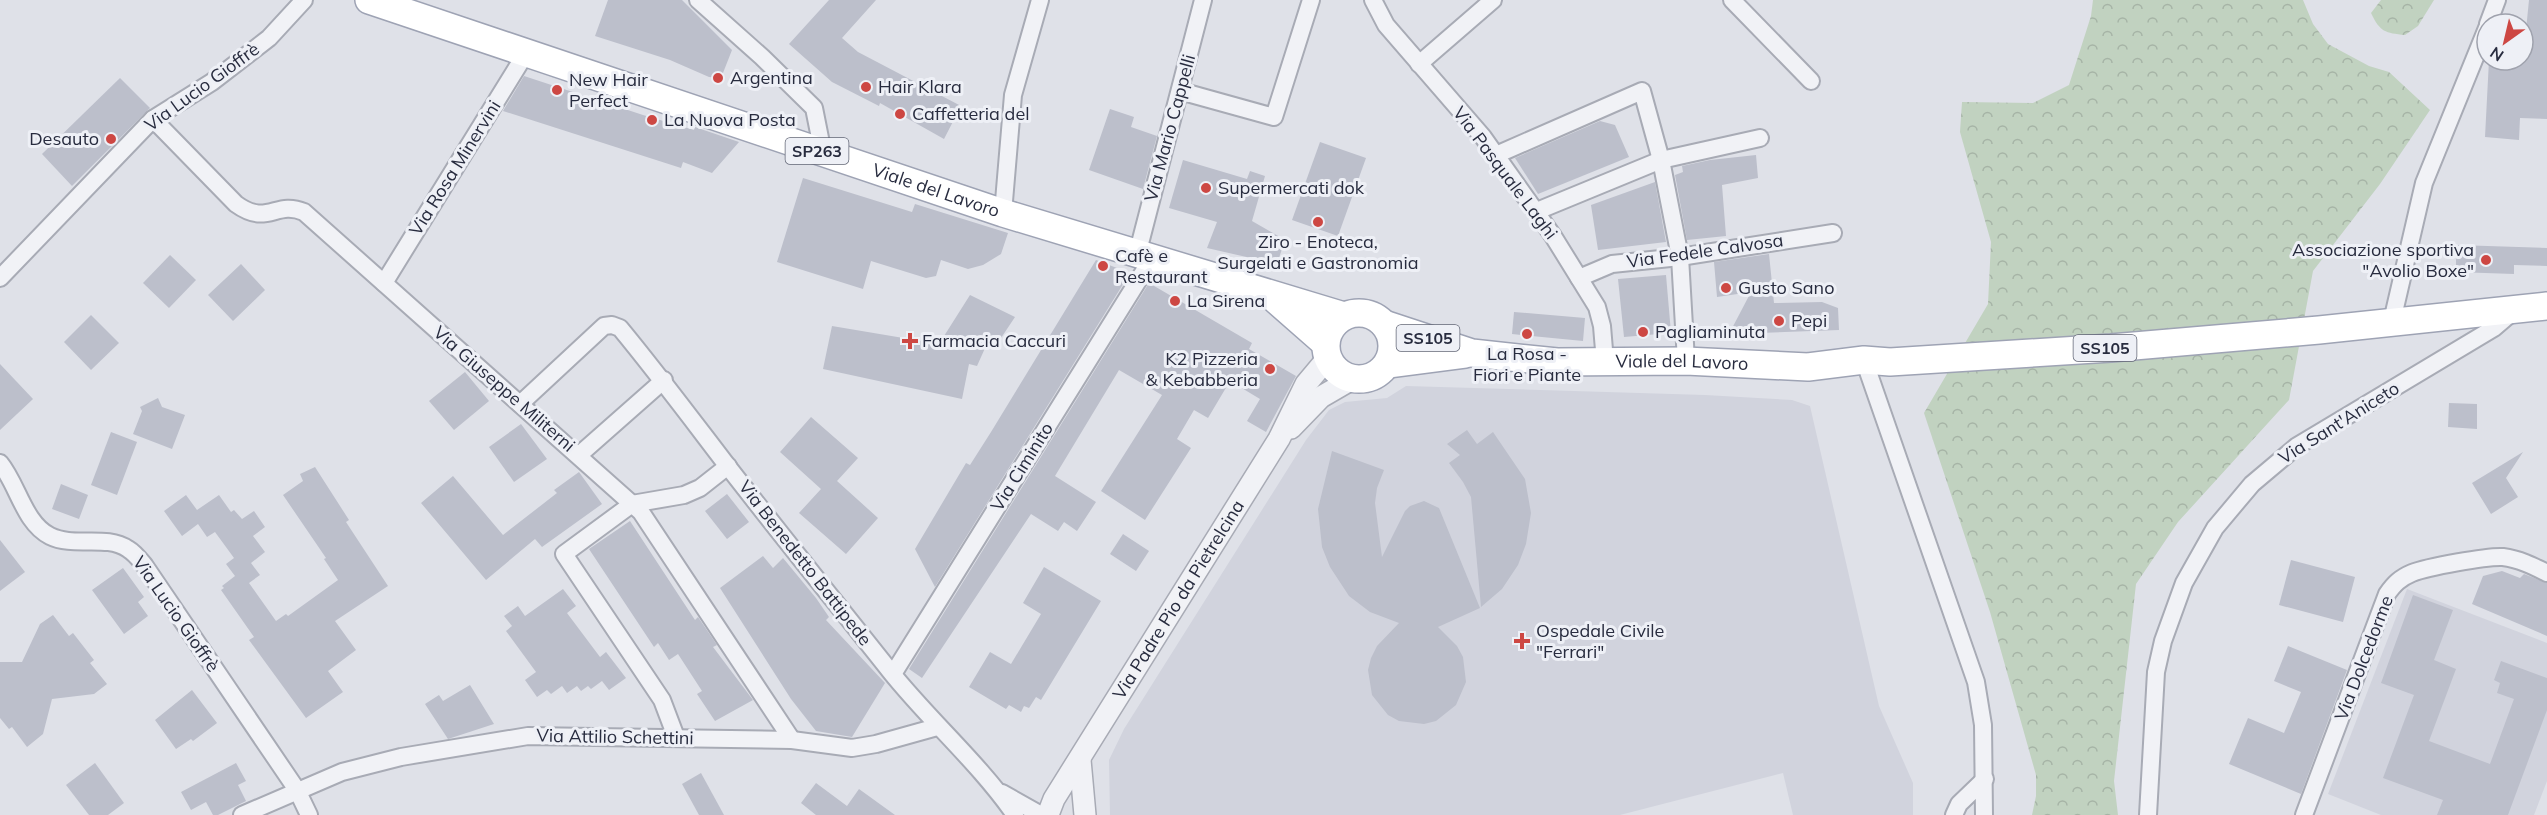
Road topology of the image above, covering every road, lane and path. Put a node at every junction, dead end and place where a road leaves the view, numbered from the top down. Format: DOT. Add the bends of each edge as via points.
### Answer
graph roads {
  1 [pos="304,0"];
  2 [pos="369,0"];
  3 [pos="698,0"];
  4 [pos="1040,0"];
  5 [pos="1203,0"];
  6 [pos="1311,0"];
  7 [pos="1373,0"];
  8 [pos="1493,0"];
  9 [pos="1732,0"];
  10 [pos="526,53"];
  11 [pos="2475,58"];
  12 [pos="1419,64"];
  13 [pos="1811,81"];
  14 [pos="1180,91"];
  15 [pos="153,119"];
  16 [pos="1760,138"];
  17 [pos="823,153"];
  18 [pos="1496,155"];
  19 [pos="1661,160"];
  20 [pos="1537,211"];
  21 [pos="1003,213"];
  22 [pos="1833,233"];
  23 [pos="1144,257"];
  24 [pos="1680,257"];
  25 [pos="0,278"];
  26 [pos="1579,278"];
  27 [pos="384,284"];
  28 [pos="1269,293"];
  29 [pos="2547,306"];
  30 [pos="2517,308"];
  31 [pos="1344,316"];
  32 [pos="2392,321"];
  33 [pos="1384,324"];
  34 [pos="1326,351"];
  35 [pos="1472,353"];
  36 [pos="1864,360"];
  37 [pos="1686,361"];
  38 [pos="1605,362"];
  39 [pos="1890,362"];
  40 [pos="1388,364"];
  41 [pos="1352,379"];
  42 [pos="664,380"];
  43 [pos="520,404"];
  44 [pos="1280,439"];
  45 [pos="579,455"];
  46 [pos="0,464"];
  47 [pos="728,466"];
  48 [pos="632,504"];
  49 [pos="2547,573"];
  50 [pos="892,674"];
  51 [pos="938,727"];
  52 [pos="676,737"];
  53 [pos="792,740"];
  54 [pos="1080,760"];
  55 [pos="1985,779"];
  56 [pos="297,790"];
  57 [pos="999,791"];
  58 [pos="1044,814"];
  59 [pos="242,815"];
  60 [pos="309,815"];
  61 [pos="1015,815"];
  62 [pos="1078,815"];
  63 [pos="1085,815"];
  64 [pos="1954,815"];
  65 [pos="1984,815"];
  66 [pos="2148,815"];
  67 [pos="2304,815"];
  1 -- 15 [label="street, Via Lucio Gioffrè" via="269,38 212,82"];
  2 -- 10 [label="main road, Viale del Lavoro / SP263"];
  3 -- 17 [label="street" via="814,108"];
  4 -- 21 [label="street" via="1012,95"];
  5 -- 14 [label="street, Via Mario Cappelli"];
  6 -- 14 [label="street" via="1274,117"];
  7 -- 12 [label="street, Via Pasquale Laghi" via="1386,25"];
  8 -- 12 [label="street"];
  9 -- 13 [label="street"];
  10 -- 17 [label="main road, Viale del Lavoro / SP263"];
  10 -- 27 [label="street, Via Rosa Minervini"];
  11 -- 32 [label="street" via="2424,183"];
  12 -- 18 [label="street, Via Pasquale Laghi"];
  14 -- 23 [label="street, Via Mario Cappelli"];
  15 -- 25 [label="street, Via Lucio Gioffrè"];
  15 -- 27 [label="street, Via Giuseppe Militerni" via="249,214 288,209 304,212"];
  16 -- 19 [label="street"];
  17 -- 21 [label="main road, Viale del Lavoro / SP263"];
  18 -- 19 [label="street" via="1642,91"];
  18 -- 20 [label="street, Via Pasquale Laghi"];
  19 -- 20 [label="street"];
  19 -- 24 [label="street"];
  20 -- 26 [label="street, Via Pasquale Laghi"];
  21 -- 23 [label="main road, Viale del Lavoro / SP263"];
  22 -- 24 [label="street, Via Fedele Calvosa"];
  23 -- 28 [label="main road, Viale del Lavoro / SP263"];
  23 -- 50 [label="street, Via Ciminito"];
  24 -- 26 [label="street, Via Fedele Calvosa" via="1612,264"];
  24 -- 37 [label="street"];
  26 -- 38 [label="street, Via Pasquale Laghi" via="1597,307"];
  27 -- 43 [label="street, Via Giuseppe Militerni"];
  28 -- 31 [label="main road, Viale del Lavoro"];
  28 -- 34 [label="main road, Viale del Lavoro"];
  29 -- 30 [label="main road, SS105 / SS105"];
  30 -- 32 [label="main road, SS105 / SS105"];
  30 -- 66 [label="street, Via Sant'Aniceto" via="2494,328 2297,446 2252,484 2215,528 2184,583 2163,641 2156,672"];
  31 -- 33 [label="main road" via="1365,313"];
  31 -- 34 [label="main road" via="1328,332"];
  32 -- 39 [label="main road, SS105 / SS105" via="2112,348"];
  33 -- 35 [label="main road, Viale del Lavoro / SS105"];
  33 -- 40 [label="main road" via="1392,343"];
  34 -- 41 [label="main road" via="1333,368"];
  34 -- 44 [label="street, Via Padre Pio da Pietrelcina"];
  35 -- 38 [label="main road, Viale del Lavoro / SS105" via="1557,362"];
  35 -- 40 [label="main road, Viale del Lavoro / SS105"];
  36 -- 37 [label="main road, Viale del Lavoro / SS105" via="1808,367"];
  36 -- 39 [label="main road, Viale del Lavoro / SS105"];
  36 -- 55 [label="street" via="1976,682"];
  37 -- 38 [label="main road, Viale del Lavoro / SS105"];
  40 -- 41 [label="main road" via="1372,377"];
  41 -- 44 [label="street, Via Padre Pio da Pietrelcina" via="1322,397"];
  42 -- 43 [label="street, Via Benedetto Battipede" via="620,328 604,326"];
  42 -- 45 [label="street"];
  42 -- 47 [label="street, Via Benedetto Battipede"];
  43 -- 45 [label="street, Via Giuseppe Militerni"];
  44 -- 54 [label="street, Via Padre Pio da Pietrelcina"];
  45 -- 48 [label="street, Via Giuseppe Militerni"];
  46 -- 56 [label="street, Via Lucio Gioffrè" via="38,527 50,536 71,542 119,544 145,566"];
  47 -- 48 [label="street" via="684,495"];
  47 -- 50 [label="street, Via Benedetto Battipede"];
  48 -- 52 [label="street" via="564,554 662,700"];
  48 -- 53 [label="street, Via Giuseppe Militerni"];
  49 -- 67 [label="street, Via Dolcedorme" via="2520,561 2495,558 2413,573 2396,582 2387,594"];
  50 -- 51 [label="street, Via Benedetto Battipede"];
  51 -- 53 [label="street, Via Attilio Schettini" via="852,748"];
  51 -- 57 [label="street, Via Benedetto Battipede"];
  52 -- 53 [label="street, Via Attilio Schettini"];
  52 -- 56 [label="street, Via Attilio Schettini" via="528,736 401,757 342,772"];
  54 -- 58 [label="street, Via Padre Pio da Pietrelcina"];
  54 -- 63 [label="street"];
  55 -- 64 [label="street" via="1959,804"];
  55 -- 65 [label="street"];
  56 -- 59 [label="street, Via Attilio Schettini"];
  56 -- 60 [label="street, Via Lucio Gioffrè"];
  57 -- 58 [label="street"];
  57 -- 61 [label="street"];
  58 -- 62 [label="street" via="1059,811"];
}
